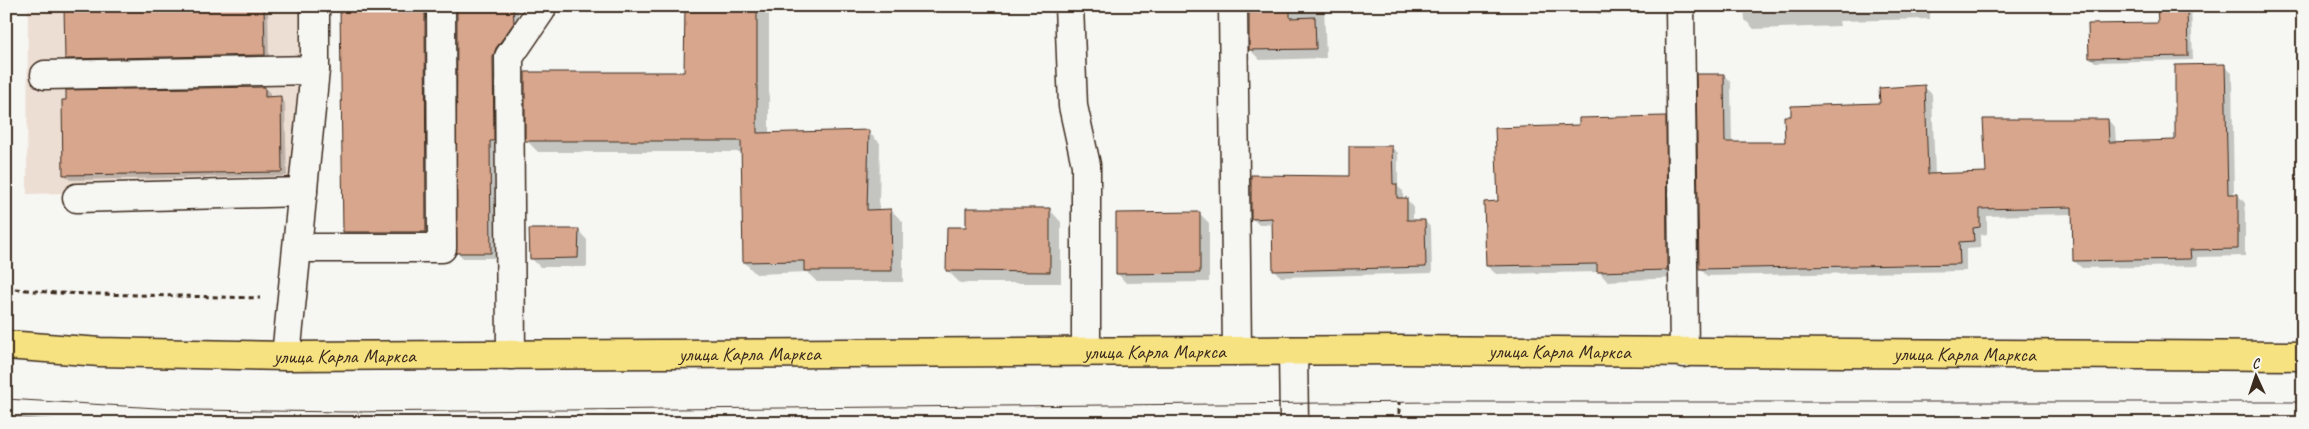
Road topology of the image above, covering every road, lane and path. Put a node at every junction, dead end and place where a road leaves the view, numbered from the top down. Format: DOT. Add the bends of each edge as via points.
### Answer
graph roads {
  1 [pos="315,6"];
  2 [pos="441,6"];
  3 [pos="541,6"];
  4 [pos="1069,6"];
  5 [pos="1233,6"];
  6 [pos="1680,6"];
  7 [pos="315,70"];
  8 [pos="45,75"];
  9 [pos="303,192"];
  10 [pos="77,198"];
  11 [pos="298,248"];
  12 [pos="6,288"];
  13 [pos="292,298"];
  14 [pos="6,345"];
  15 [pos="1237,351"];
  16 [pos="1293,351"];
  17 [pos="1086,352"];
  18 [pos="1684,353"];
  19 [pos="512,355"];
  20 [pos="286,356"];
  21 [pos="2303,356"];
  22 [pos="1399,402"];
  23 [pos="1294,423"];
  24 [pos="1399,423"];
  1 -- 7 [label="street"];
  2 -- 11 [label="street" via="442,248"];
  3 -- 19 [label="street" via="509,57"];
  4 -- 17 [label="street" via="1073,106 1086,165"];
  5 -- 15 [label="street"];
  6 -- 18 [label="street"];
  7 -- 8 [label="street"];
  7 -- 9 [label="street"];
  9 -- 10 [label="street"];
  9 -- 11 [label="street"];
  11 -- 13 [label="street"];
  12 -- 13 [label="path" via="56,293"];
  13 -- 20 [label="street"];
  14 -- 20 [label="main road, улица Карла Маркса" via="100,352"];
  15 -- 16 [label="main road, улица Карла Маркса"];
  15 -- 17 [label="main road, улица Карла Маркса"];
  16 -- 18 [label="main road, улица Карла Маркса"];
  16 -- 23 [label="street"];
  17 -- 19 [label="main road, улица Карла Маркса"];
  18 -- 21 [label="main road, улица Карла Маркса"];
  19 -- 20 [label="main road, улица Карла Маркса"];
  22 -- 24 [label="path"];
}
